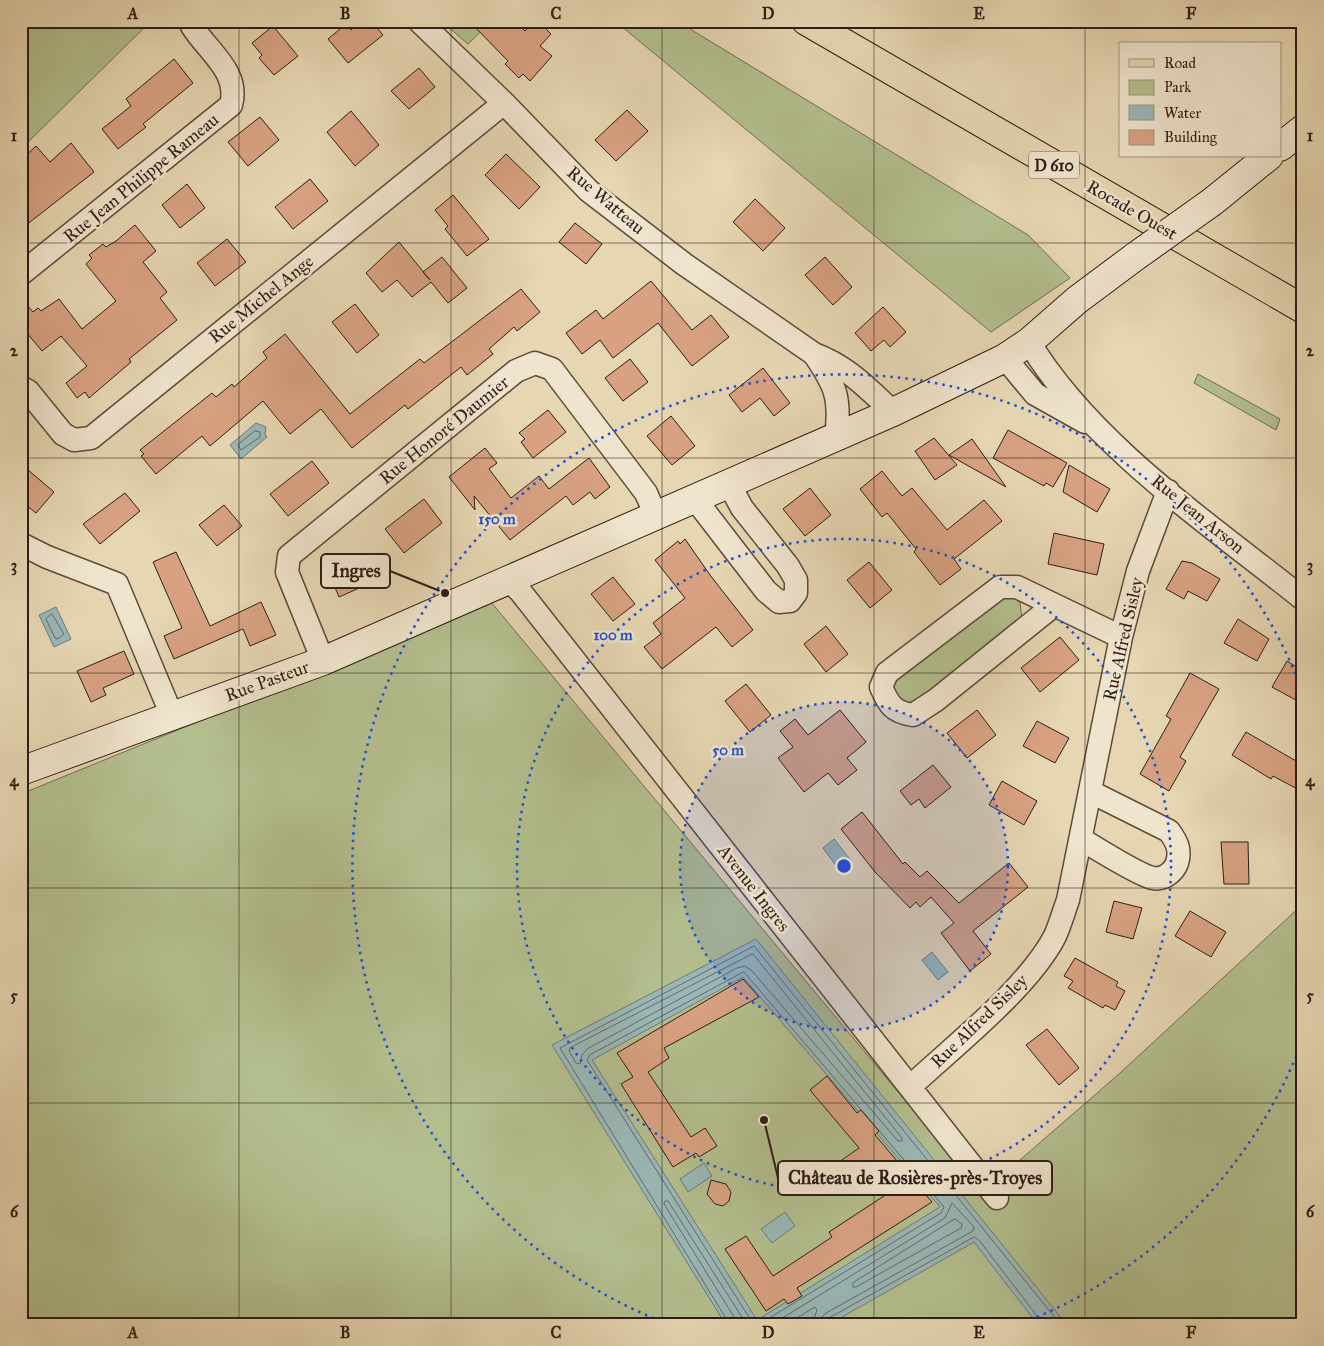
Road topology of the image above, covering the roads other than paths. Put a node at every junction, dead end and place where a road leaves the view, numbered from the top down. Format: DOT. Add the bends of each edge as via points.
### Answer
graph roads {
  1 [pos="193,21"];
  2 [pos="419,21"];
  3 [pos="806,21"];
  4 [pos="504,103"];
  5 [pos="1303,128"];
  6 [pos="1282,145"];
  7 [pos="1266,158"];
  8 [pos="21,274"];
  9 [pos="1303,309"];
  10 [pos="1029,342"];
  11 [pos="814,354"];
  12 [pos="1006,358"];
  13 [pos="21,387"];
  14 [pos="893,412"];
  15 [pos="1094,427"];
  16 [pos="836,438"];
  17 [pos="729,484"];
  18 [pos="1168,491"];
  19 [pos="695,499"];
  20 [pos="656,516"];
  21 [pos="21,544"];
  22 [pos="508,580"];
  23 [pos="1303,600"];
  24 [pos="1053,606"];
  25 [pos="1121,637"];
  26 [pos="323,661"];
  27 [pos="172,716"];
  28 [pos="21,771"];
  29 [pos="1091,792"];
  30 [pos="1081,840"];
  31 [pos="911,1086"];
  32 [pos="998,1198"];
  1 -- 8 [label="street, Rue Jean Philippe Rameau" via="192,26 200,39 231,76 234,92 231,105"];
  2 -- 4 [label="street, Rue Watteau"];
  3 -- 9 [label="main road, Rocade Ouest / D 610"];
  4 -- 11 [label="street, Rue Watteau" via="589,191 684,264"];
  4 -- 13 [label="street, Rue Michel Ange" via="91,438 74,440 63,434 28,391"];
  5 -- 6 [label="street"];
  7 -- 10 [label="street, Rue Pasteur, bridge" via="1212,202 1077,300"];
  10 -- 12 [label="street, Rue Pasteur"];
  10 -- 15 [label="street, Rue Jean Arson" via="1040,362"];
  11 -- 14 [label="street, Rue Watteau" via="849,371"];
  11 -- 16 [label="street, Rue Watteau" via="831,379 837,395"];
  12 -- 14 [label="street, Rue Pasteur"];
  12 -- 15 [label="street, Rue Jean Arson" via="1035,394"];
  14 -- 16 [label="street, Rue Pasteur"];
  15 -- 18 [label="street, Rue Jean Arson"];
  16 -- 17 [label="street, Rue Pasteur"];
  17 -- 19 [label="street, Rue Pasteur"];
  17 -- 19 [label="street" via="742,508 796,580 796,593 790,601 779,602 766,591"];
  18 -- 23 [label="street, Rue Jean Arson"];
  18 -- 25 [label="street, Rue Alfred Sisley" via="1138,571"];
  19 -- 20 [label="street, Rue Pasteur"];
  20 -- 22 [label="street, Rue Pasteur"];
  20 -- 26 [label="street, Rue Honoré Daumier" via="646,493 552,369 535,363 516,371 289,556 288,572"];
  21 -- 27 [label="street" via="117,584"];
  22 -- 26 [label="street, Rue Pasteur"];
  22 -- 31 [label="street, Avenue Ingres" via="520,591"];
  24 -- 24 [label="street" via="1017,587 1000,587 887,673 881,687 886,699 898,712 913,715"];
  24 -- 25 [label="street"];
  25 -- 29 [label="street, Rue Alfred Sisley"];
  26 -- 27 [label="street, Rue Pasteur"];
  27 -- 28 [label="street, Rue Pasteur"];
  29 -- 30 [label="street, Rue Alfred Sisley"];
  29 -- 30 [label="street" via="1169,832 1177,843 1179,855 1175,868 1166,877 1152,878"];
  30 -- 31 [label="street, Rue Alfred Sisley" via="1068,900 1055,936 1033,968"];
  31 -- 32 [label="street, Avenue Ingres"];
}
